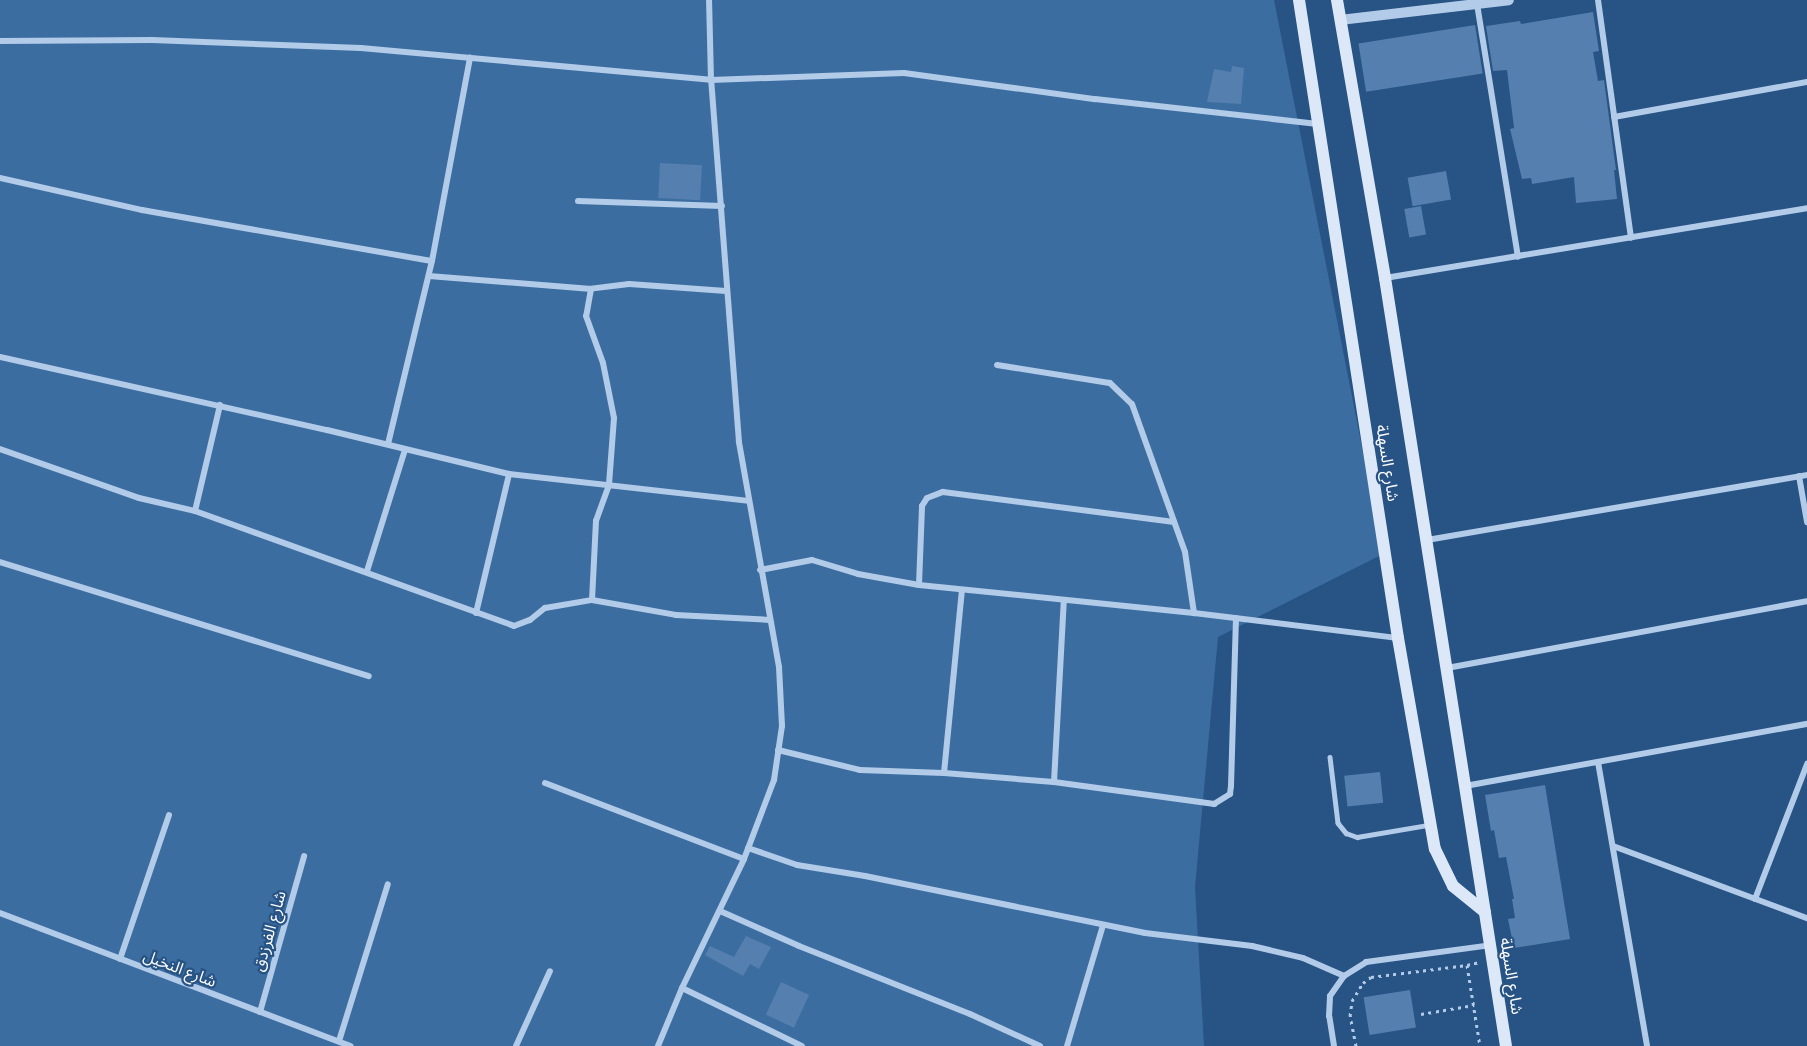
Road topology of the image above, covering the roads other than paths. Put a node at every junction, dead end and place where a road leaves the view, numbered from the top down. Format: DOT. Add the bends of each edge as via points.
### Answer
graph roads {
  1 [pos="709,0"];
  2 [pos="1299,0"];
  3 [pos="1337,0"];
  4 [pos="1509,0"];
  5 [pos="1598,0"];
  6 [pos="1478,4"];
  7 [pos="1340,20"];
  8 [pos="0,41"];
  9 [pos="470,58"];
  10 [pos="711,80"];
  11 [pos="1807,81"];
  12 [pos="1614,117"];
  13 [pos="1318,124"];
  14 [pos="0,178"];
  15 [pos="578,201"];
  16 [pos="722,206"];
  17 [pos="1807,208"];
  18 [pos="1631,238"];
  19 [pos="1518,257"];
  20 [pos="432,261"];
  21 [pos="429,276"];
  22 [pos="1385,278"];
  23 [pos="591,289"];
  24 [pos="726,291"];
  25 [pos="0,357"];
  26 [pos="997,365"];
  27 [pos="219,405"];
  28 [pos="388,444"];
  29 [pos="0,449"];
  30 [pos="405,450"];
  31 [pos="509,474"];
  32 [pos="1807,475"];
  33 [pos="1799,476"];
  34 [pos="609,485"];
  35 [pos="748,501"];
  36 [pos="195,512"];
  37 [pos="1174,522"];
  38 [pos="1807,522"];
  39 [pos="1427,540"];
  40 [pos="0,562"];
  41 [pos="760,570"];
  42 [pos="367,571"];
  43 [pos="919,585"];
  44 [pos="962,591"];
  45 [pos="592,600"];
  46 [pos="1064,600"];
  47 [pos="1807,601"];
  48 [pos="476,613"];
  49 [pos="1194,613"];
  50 [pos="1236,618"];
  51 [pos="770,620"];
  52 [pos="1398,638"];
  53 [pos="1448,668"];
  54 [pos="369,676"];
  55 [pos="1807,724"];
  56 [pos="778,750"];
  57 [pos="1330,757"];
  58 [pos="1598,762"];
  59 [pos="1807,764"];
  60 [pos="944,773"];
  61 [pos="1054,782"];
  62 [pos="545,783"];
  63 [pos="1464,786"];
  64 [pos="169,815"];
  65 [pos="1431,825"];
  66 [pos="1613,846"];
  67 [pos="748,848"];
  68 [pos="304,856"];
  69 [pos="744,859"];
  70 [pos="388,884"];
  71 [pos="1755,899"];
  72 [pos="720,911"];
  73 [pos="1485,912"];
  74 [pos="0,913"];
  75 [pos="1807,918"];
  76 [pos="1103,925"];
  77 [pos="1491,945"];
  78 [pos="120,959"];
  79 [pos="550,971"];
  80 [pos="1344,976"];
  81 [pos="682,988"];
  82 [pos="260,1012"];
  83 [pos="339,1041"];
  84 [pos="351,1046"];
  85 [pos="516,1046"];
  86 [pos="658,1046"];
  87 [pos="802,1046"];
  88 [pos="1041,1046"];
  89 [pos="1067,1046"];
  90 [pos="1334,1046"];
  91 [pos="1506,1046"];
  92 [pos="1647,1046"];
  1 -- 10 [label="street"];
  2 -- 13 [label="main road, شارع السهلة"];
  3 -- 7 [label="main road, شارع السهلة"];
  4 -- 6 [label="street"];
  5 -- 12 [label="street"];
  6 -- 7 [label="street"];
  6 -- 19 [label="street"];
  7 -- 22 [label="main road, شارع السهلة"];
  8 -- 9 [label="street" via="265,43"];
  9 -- 10 [label="street"];
  9 -- 20 [label="street"];
  10 -- 13 [label="street" via="904,73"];
  10 -- 16 [label="street"];
  11 -- 12 [label="street"];
  12 -- 18 [label="street"];
  13 -- 52 [label="main road, شارع السهلة"];
  14 -- 20 [label="street" via="142,210"];
  15 -- 16 [label="street"];
  16 -- 24 [label="street"];
  17 -- 18 [label="street"];
  18 -- 19 [label="street"];
  19 -- 22 [label="street"];
  20 -- 21 [label="street"];
  21 -- 23 [label="street"];
  21 -- 28 [label="street"];
  22 -- 39 [label="main road, شارع السهلة"];
  23 -- 24 [label="street" via="629,284"];
  23 -- 34 [label="street" via="586,316 603,363 614,418"];
  24 -- 35 [label="street"];
  25 -- 27 [label="street"];
  26 -- 37 [label="street" via="1110,383 1117,388 1132,404"];
  27 -- 28 [label="street"];
  27 -- 36 [label="street"];
  28 -- 30 [label="street"];
  29 -- 36 [label="street" via="139,498"];
  30 -- 31 [label="street"];
  30 -- 42 [label="street"];
  31 -- 34 [label="street"];
  31 -- 48 [label="street"];
  32 -- 33 [label="street"];
  33 -- 38 [label="street"];
  33 -- 39 [label="street"];
  34 -- 35 [label="street"];
  34 -- 45 [label="street" via="596,521"];
  35 -- 41 [label="street"];
  36 -- 42 [label="street"];
  37 -- 43 [label="street" via="943,492 927,498 921,506"];
  37 -- 49 [label="street" via="1185,552"];
  39 -- 53 [label="main road, شارع السهلة"];
  40 -- 54 [label="street"];
  41 -- 43 [label="street" via="812,560 858,574"];
  41 -- 51 [label="street"];
  42 -- 48 [label="street"];
  43 -- 44 [label="street"];
  44 -- 46 [label="street"];
  44 -- 60 [label="street"];
  45 -- 48 [label="street" via="545,608 514,626"];
  45 -- 51 [label="street" via="676,615"];
  46 -- 49 [label="street"];
  46 -- 61 [label="street"];
  47 -- 53 [label="street"];
  49 -- 50 [label="street"];
  50 -- 52 [label="street"];
  50 -- 61 [label="street" via="1230,794 1214,804"];
  51 -- 56 [label="street" via="779,667 782,726"];
  52 -- 65 [label="main road, شارع السهلة"];
  53 -- 63 [label="main road, شارع السهلة"];
  55 -- 58 [label="street"];
  56 -- 60 [label="street" via="860,770"];
  56 -- 67 [label="street" via="774,780"];
  57 -- 65 [label="lane" via="1338,823 1346,833 1357,837"];
  58 -- 63 [label="street"];
  58 -- 66 [label="street"];
  59 -- 71 [label="street"];
  60 -- 61 [label="street"];
  62 -- 69 [label="street"];
  63 -- 73 [label="main road, شارع السهلة"];
  64 -- 78 [label="street"];
  65 -- 73 [label="main road, شارع السهلة" via="1435,849 1446,874 1463,896"];
  66 -- 71 [label="street"];
  66 -- 92 [label="street"];
  67 -- 69 [label="street"];
  67 -- 76 [label="street" via="797,865"];
  68 -- 82 [label="street, شارع الفرزدق"];
  69 -- 72 [label="street"];
  70 -- 83 [label="street"];
  71 -- 75 [label="street"];
  72 -- 81 [label="street"];
  72 -- 88 [label="street"];
  73 -- 77 [label="main road, شارع السهلة"];
  74 -- 78 [label="street, شارع النخيل"];
  76 -- 80 [label="street" via="1252,946 1303,958"];
  76 -- 89 [label="street"];
  77 -- 80 [label="street" via="1366,962"];
  77 -- 91 [label="main road, شارع السهلة"];
  78 -- 82 [label="street, شارع النخيل"];
  79 -- 85 [label="street"];
  80 -- 90 [label="street" via="1330,996"];
  81 -- 86 [label="street"];
  81 -- 87 [label="street"];
  82 -- 83 [label="street, شارع النخيل"];
  83 -- 84 [label="street, شارع النخيل"];
}
